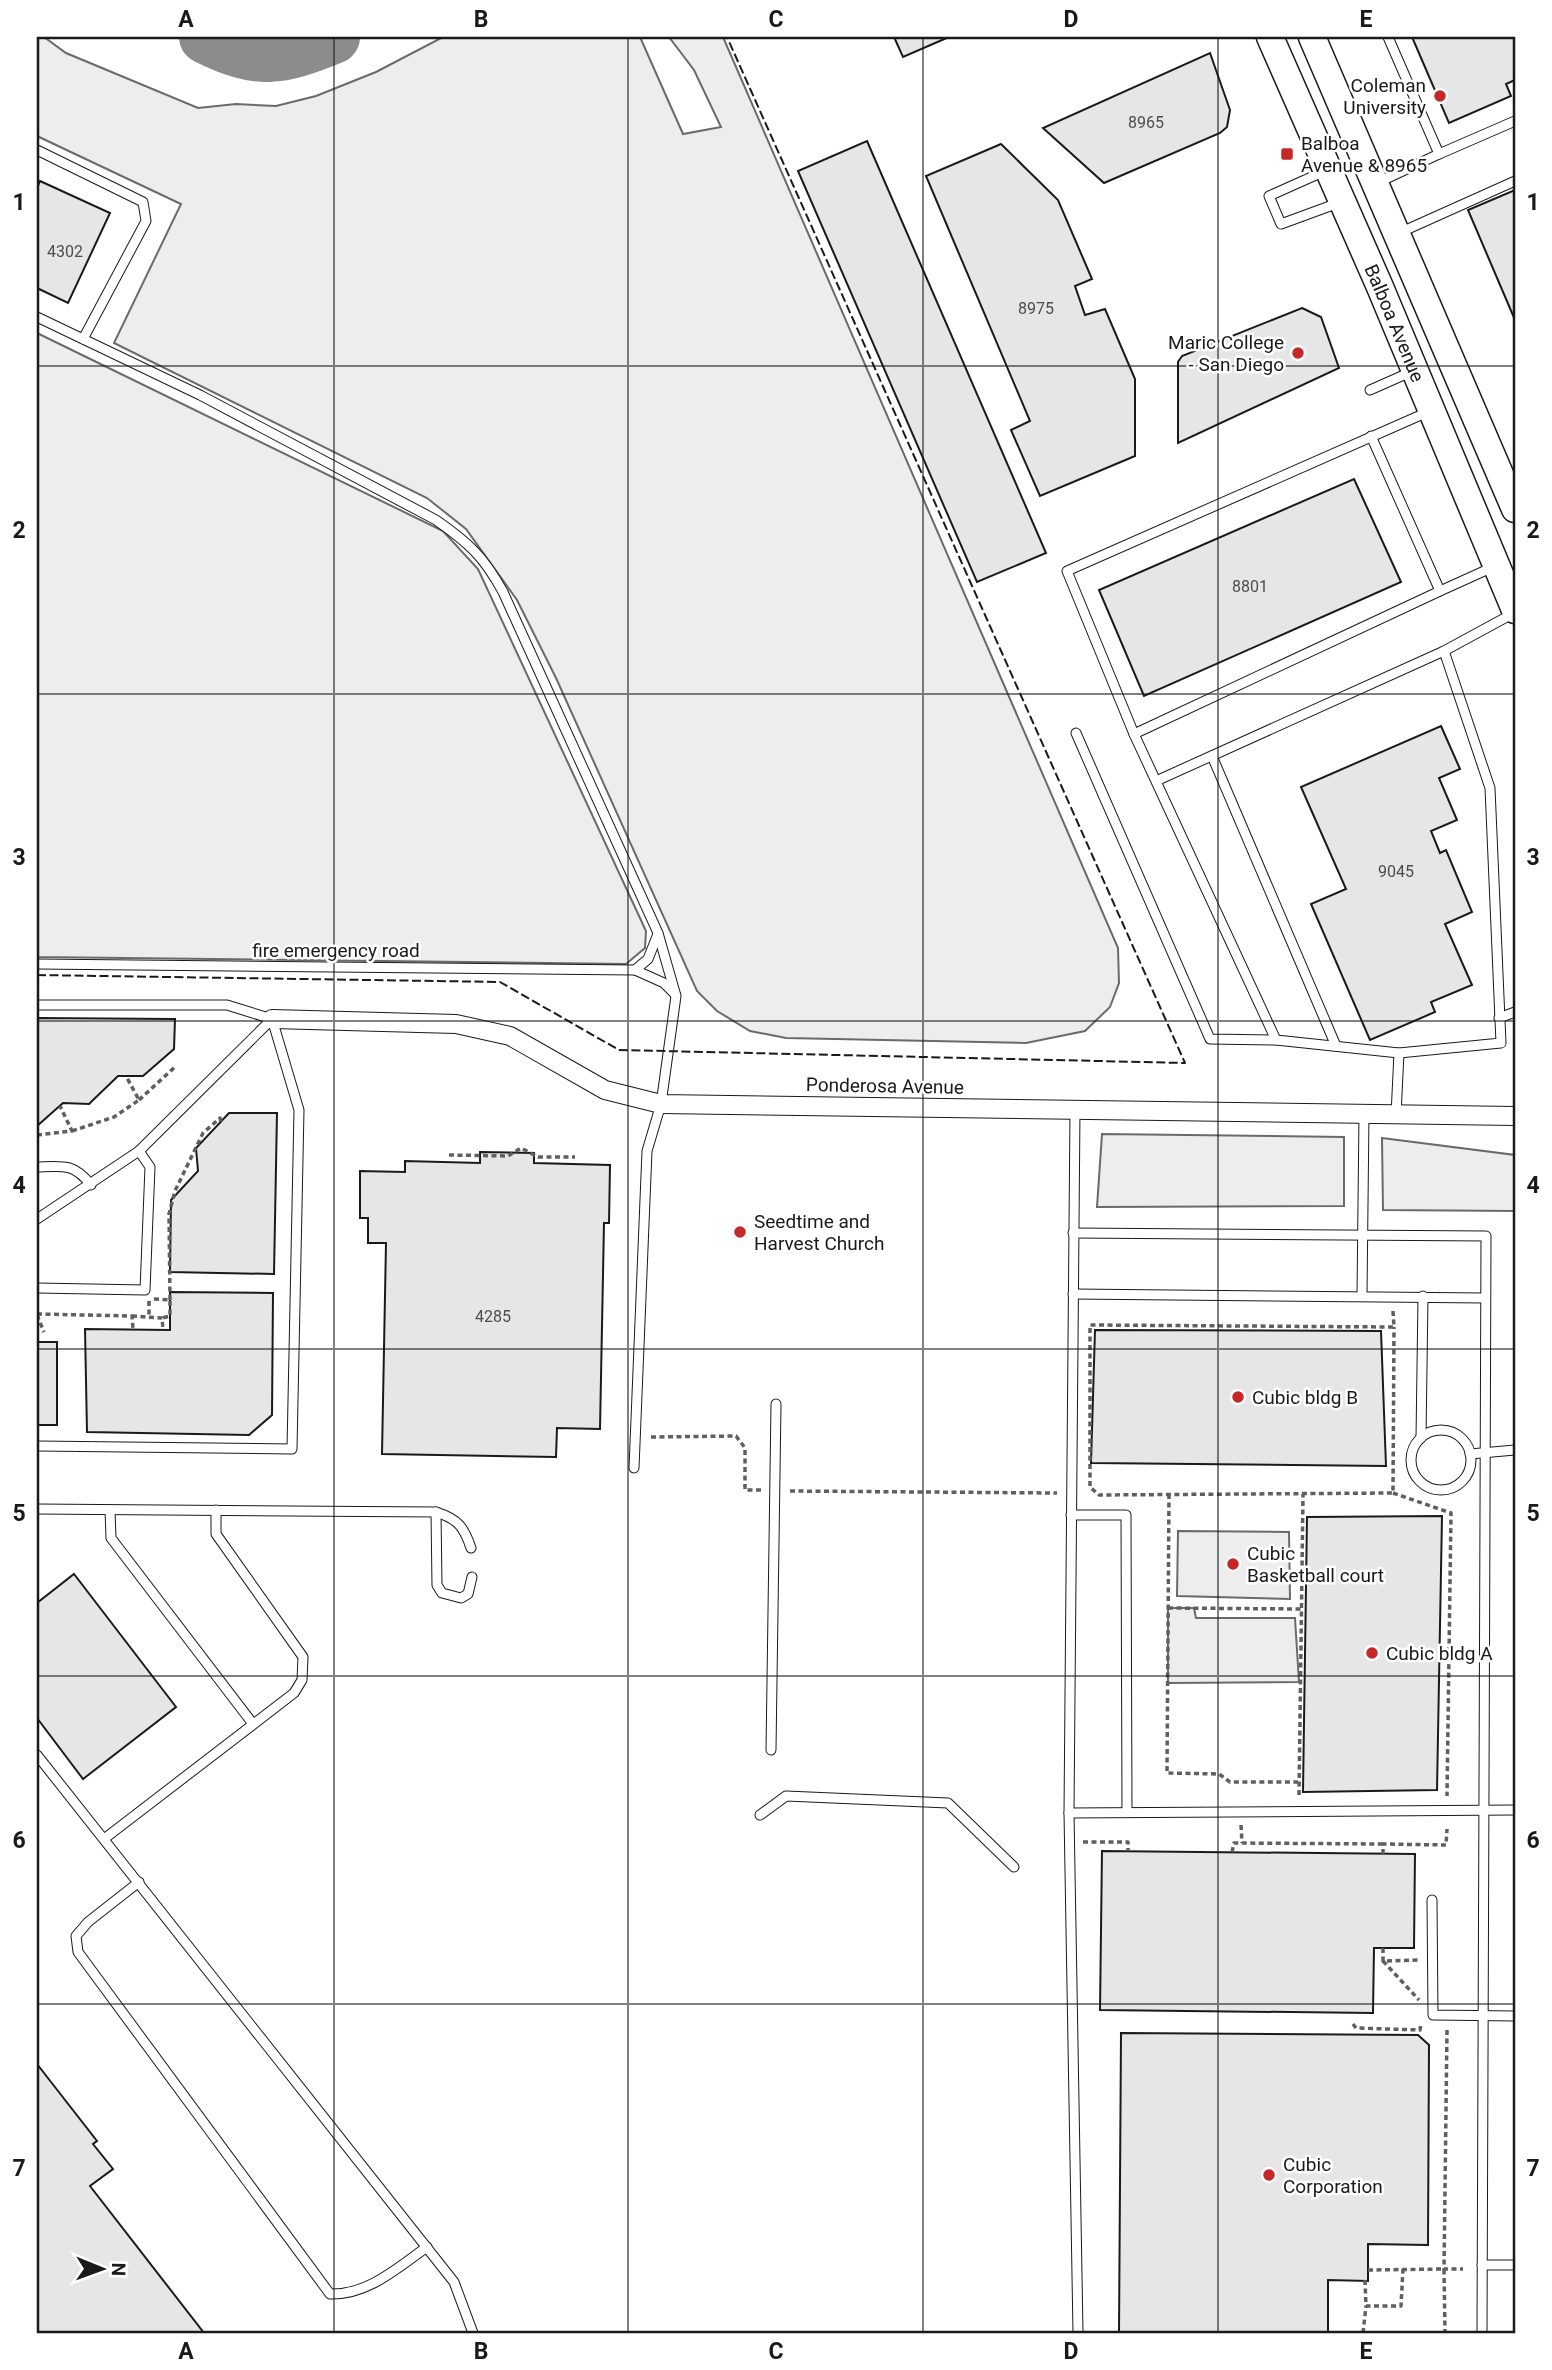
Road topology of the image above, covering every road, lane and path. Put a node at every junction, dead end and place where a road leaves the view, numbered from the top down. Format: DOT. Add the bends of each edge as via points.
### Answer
graph roads {
  1 [pos="1270,37"];
  2 [pos="1312,37"];
  3 [pos="1388,37"];
  4 [pos="1515,121"];
  5 [pos="37,150"];
  6 [pos="1439,154"];
  7 [pos="1328,169"];
  8 [pos="1515,181"];
  9 [pos="1376,183"];
  10 [pos="1342,201"];
  11 [pos="1393,222"];
  12 [pos="1354,230"];
  13 [pos="37,317"];
  14 [pos="83,339"];
  15 [pos="1414,370"];
  16 [pos="1370,390"];
  17 [pos="1431,410"];
  18 [pos="1371,436"];
  19 [pos="1515,509"];
  20 [pos="1498,565"];
  21 [pos="1440,591"];
  22 [pos="1515,611"];
  23 [pos="1444,651"];
  24 [pos="1076,733"];
  25 [pos="1134,734"];
  26 [pos="1212,756"];
  27 [pos="1156,781"];
  28 [pos="658,933"];
  29 [pos="37,964"];
  30 [pos="635,970"];
  31 [pos="676,996"];
  32 [pos="37,1005"];
  33 [pos="1515,1012"];
  34 [pos="1499,1018"];
  35 [pos="272,1019"];
  36 [pos="1276,1040"];
  37 [pos="1336,1046"];
  38 [pos="1399,1052"];
  39 [pos="176,1066"];
  40 [pos="126,1076"];
  41 [pos="139,1100"];
  42 [pos="662,1104"];
  43 [pos="60,1106"];
  44 [pos="1074,1110"];
  45 [pos="1364,1114"];
  46 [pos="1396,1115"];
  47 [pos="1515,1116"];
  48 [pos="221,1122"];
  49 [pos="72,1131"];
  50 [pos="37,1135"];
  51 [pos="139,1151"];
  52 [pos="449,1155"];
  53 [pos="575,1157"];
  54 [pos="37,1167"];
  55 [pos="91,1185"];
  56 [pos="37,1219"];
  57 [pos="1073,1233"];
  58 [pos="1362,1235"];
  59 [pos="37,1288"];
  60 [pos="1073,1294"];
  61 [pos="1362,1295"];
  62 [pos="1423,1296"];
  63 [pos="1485,1298"];
  64 [pos="170,1300"];
  65 [pos="1393,1309"];
  66 [pos="37,1314"];
  67 [pos="132,1316"];
  68 [pos="149,1317"];
  69 [pos="162,1318"];
  70 [pos="1394,1327"];
  71 [pos="133,1329"];
  72 [pos="163,1329"];
  73 [pos="44,1332"];
  74 [pos="776,1404"];
  75 [pos="651,1437"];
  76 [pos="1421,1438"];
  77 [pos="37,1446"];
  78 [pos="1515,1450"];
  79 [pos="1484,1451"];
  80 [pos="1470,1454"];
  81 [pos="634,1468"];
  82 [pos="761,1490"];
  83 [pos="790,1491"];
  84 [pos="1058,1493"];
  85 [pos="1303,1493"];
  86 [pos="1393,1493"];
  87 [pos="1169,1494"];
  88 [pos="37,1509"];
  89 [pos="110,1510"];
  90 [pos="216,1510"];
  91 [pos="436,1512"];
  92 [pos="1071,1515"];
  93 [pos="471,1548"];
  94 [pos="472,1577"];
  95 [pos="1168,1608"];
  96 [pos="1301,1609"];
  97 [pos="253,1724"];
  98 [pos="771,1750"];
  99 [pos="37,1755"];
  100 [pos="1298,1782"];
  101 [pos="1311,1796"];
  102 [pos="1434,1796"];
  103 [pos="1481,1810"];
  104 [pos="1515,1810"];
  105 [pos="1069,1812"];
  106 [pos="1127,1812"];
  107 [pos="760,1815"];
  108 [pos="1241,1825"];
  109 [pos="1447,1829"];
  110 [pos="104,1839"];
  111 [pos="1070,1842"];
  112 [pos="1242,1843"];
  113 [pos="1383,1844"];
  114 [pos="1128,1851"];
  115 [pos="1232,1852"];
  116 [pos="1383,1854"];
  117 [pos="1014,1867"];
  118 [pos="139,1882"];
  119 [pos="1432,1900"];
  120 [pos="1383,1948"];
  121 [pos="1383,1961"];
  122 [pos="1422,1971"];
  123 [pos="1422,1993"];
  124 [pos="1484,2015"];
  125 [pos="1515,2016"];
  126 [pos="1421,2017"];
  127 [pos="1353,2024"];
  128 [pos="1420,2030"];
  129 [pos="1433,2030"];
  130 [pos="1447,2030"];
  131 [pos="427,2248"];
  132 [pos="1482,2265"];
  133 [pos="1515,2265"];
  134 [pos="1403,2269"];
  135 [pos="1444,2269"];
  136 [pos="1463,2269"];
  137 [pos="1368,2270"];
  138 [pos="1365,2280"];
  139 [pos="1366,2306"];
  140 [pos="473,2333"];
  141 [pos="1078,2333"];
  142 [pos="1363,2333"];
  143 [pos="1445,2333"];
  144 [pos="1482,2333"];
  1 -- 7 [label="main road, Balboa Avenue"];
  2 -- 9 [label="main road, Balboa Avenue"];
  3 -- 6 [label="lane"];
  4 -- 6 [label="lane"];
  5 -- 14 [label="lane" via="143,202 145,221"];
  6 -- 9 [label="lane"];
  7 -- 10 [label="main road, Balboa Avenue"];
  7 -- 10 [label="lane" via="1269,196 1282,224"];
  8 -- 11 [label="lane"];
  9 -- 11 [label="main road, Balboa Avenue"];
  10 -- 12 [label="main road, Balboa Avenue"];
  11 -- 12 [label="main road"];
  11 -- 19 [label="main road, Balboa Avenue"];
  12 -- 15 [label="main road, Balboa Avenue"];
  13 -- 14 [label="lane"];
  14 -- 28 [label="lane" via="200,395 436,520 472,545 503,593"];
  15 -- 16 [label="lane"];
  15 -- 17 [label="main road, Balboa Avenue"];
  17 -- 18 [label="lane"];
  17 -- 20 [label="main road, Balboa Avenue"];
  18 -- 21 [label="lane"];
  18 -- 25 [label="lane" via="1067,571"];
  20 -- 21 [label="lane"];
  20 -- 22 [label="main road, Balboa Avenue"];
  21 -- 25 [label="lane"];
  22 -- 23 [label="lane"];
  23 -- 26 [label="lane"];
  23 -- 34 [label="lane" via="1490,788"];
  24 -- 36 [label="lane" via="1210,1039"];
  25 -- 27 [label="lane"];
  26 -- 27 [label="lane"];
  26 -- 37 [label="lane"];
  27 -- 36 [label="lane"];
  28 -- 30 [label="lane" via="648,959"];
  28 -- 31 [label="lane"];
  29 -- 30 [label="lane, fire emergency road"];
  30 -- 31 [label="lane, fire emergency road" via="664,983"];
  31 -- 42 [label="lane"];
  32 -- 35 [label="lane" via="227,1005"];
  33 -- 34 [label="lane"];
  34 -- 38 [label="lane" via="1501,1043"];
  35 -- 42 [label="street, Ponderosa Avenue" via="456,1024 510,1036 605,1090"];
  35 -- 51 [label="lane"];
  35 -- 77 [label="lane" via="299,1110 292,1449"];
  36 -- 37 [label="lane"];
  37 -- 38 [label="lane"];
  38 -- 46 [label="lane"];
  39 -- 41 [label="path"];
  40 -- 41 [label="path"];
  41 -- 49 [label="path" via="114,1117"];
  42 -- 44 [label="street, Ponderosa Avenue"];
  42 -- 81 [label="lane" via="647,1151"];
  43 -- 49 [label="path"];
  44 -- 45 [label="street, Ponderosa Avenue"];
  44 -- 57 [label="lane"];
  45 -- 46 [label="street, Ponderosa Avenue"];
  45 -- 58 [label="lane"];
  46 -- 47 [label="street, Ponderosa Avenue"];
  48 -- 64 [label="path" via="220,1118 203,1133 175,1191 169,1214"];
  49 -- 50 [label="path"];
  51 -- 55 [label="lane"];
  51 -- 59 [label="lane" via="150,1167 145,1290"];
  52 -- 53 [label="path" via="508,1156 521,1148 538,1157"];
  54 -- 55 [label="lane" via="71,1167"];
  55 -- 56 [label="lane"];
  57 -- 58 [label="lane"];
  57 -- 60 [label="lane"];
  58 -- 61 [label="lane"];
  58 -- 63 [label="lane" via="1486,1236"];
  60 -- 61 [label="lane"];
  60 -- 92 [label="lane"];
  61 -- 62 [label="lane"];
  62 -- 63 [label="lane"];
  62 -- 76 [label="lane"];
  63 -- 79 [label="lane"];
  64 -- 68 [label="path" via="149,1298"];
  64 -- 69 [label="path" via="170,1316"];
  65 -- 70 [label="path"];
  66 -- 67 [label="path"];
  66 -- 73 [label="path"];
  67 -- 68 [label="path"];
  67 -- 71 [label="path"];
  68 -- 69 [label="path"];
  69 -- 72 [label="path"];
  70 -- 86 [label="path"];
  70 -- 87 [label="path" via="1090,1325 1090,1487 1099,1495"];
  74 -- 98 [label="lane"];
  75 -- 82 [label="path" via="736,1436 745,1448 745,1490"];
  76 -- 80 [label="lane" via="1446,1430 1464,1440"];
  76 -- 80 [label="lane" via="1413,1450 1413,1469 1432,1489 1459,1484 1469,1469"];
  78 -- 79 [label="lane"];
  79 -- 80 [label="lane"];
  79 -- 103 [label="lane"];
  83 -- 84 [label="path"];
  85 -- 86 [label="path"];
  85 -- 87 [label="path"];
  85 -- 96 [label="path"];
  86 -- 102 [label="path" via="1451,1513 1447,1796"];
  87 -- 95 [label="path"];
  88 -- 89 [label="lane"];
  89 -- 90 [label="lane"];
  89 -- 97 [label="lane" via="111,1538"];
  90 -- 91 [label="lane"];
  90 -- 97 [label="lane" via="216,1534 303,1657 302,1680 294,1693"];
  91 -- 93 [label="lane" via="455,1518"];
  91 -- 94 [label="lane" via="437,1586 443,1593 461,1598 468,1594"];
  92 -- 105 [label="lane"];
  92 -- 106 [label="lane" via="1126,1515"];
  95 -- 96 [label="path"];
  95 -- 100 [label="path" via="1167,1773 1219,1774 1230,1782"];
  96 -- 100 [label="path"];
  97 -- 110 [label="lane"];
  99 -- 110 [label="lane"];
  100 -- 101 [label="path" via="1297,1795"];
  103 -- 104 [label="lane"];
  103 -- 106 [label="lane"];
  103 -- 124 [label="lane"];
  105 -- 106 [label="lane"];
  105 -- 111 [label="lane"];
  107 -- 117 [label="lane" via="786,1796 948,1803"];
  108 -- 112 [label="path"];
  109 -- 113 [label="path" via="1446,1845"];
  110 -- 118 [label="lane"];
  111 -- 114 [label="path" via="1128,1842"];
  111 -- 141 [label="lane"];
  112 -- 113 [label="path"];
  112 -- 115 [label="path" via="1234,1843"];
  113 -- 116 [label="path"];
  118 -- 131 [label="lane"];
  118 -- 131 [label="lane" via="88,1922 76,1936 78,1952 330,2294 348,2295 369,2287"];
  119 -- 124 [label="lane" via="1433,2015"];
  120 -- 121 [label="path"];
  121 -- 122 [label="path" via="1422,1960"];
  121 -- 123 [label="path" via="1422,2003"];
  124 -- 125 [label="lane"];
  124 -- 132 [label="lane"];
  126 -- 128 [label="path"];
  127 -- 128 [label="path" via="1356,2028"];
  128 -- 129 [label="path"];
  130 -- 135 [label="path"];
  131 -- 140 [label="lane" via="454,2282"];
  132 -- 133 [label="lane"];
  132 -- 144 [label="lane"];
  134 -- 135 [label="path"];
  134 -- 137 [label="path"];
  134 -- 139 [label="path" via="1401,2306"];
  135 -- 136 [label="path"];
  135 -- 143 [label="path"];
  138 -- 139 [label="path"];
  139 -- 142 [label="path"];
}
